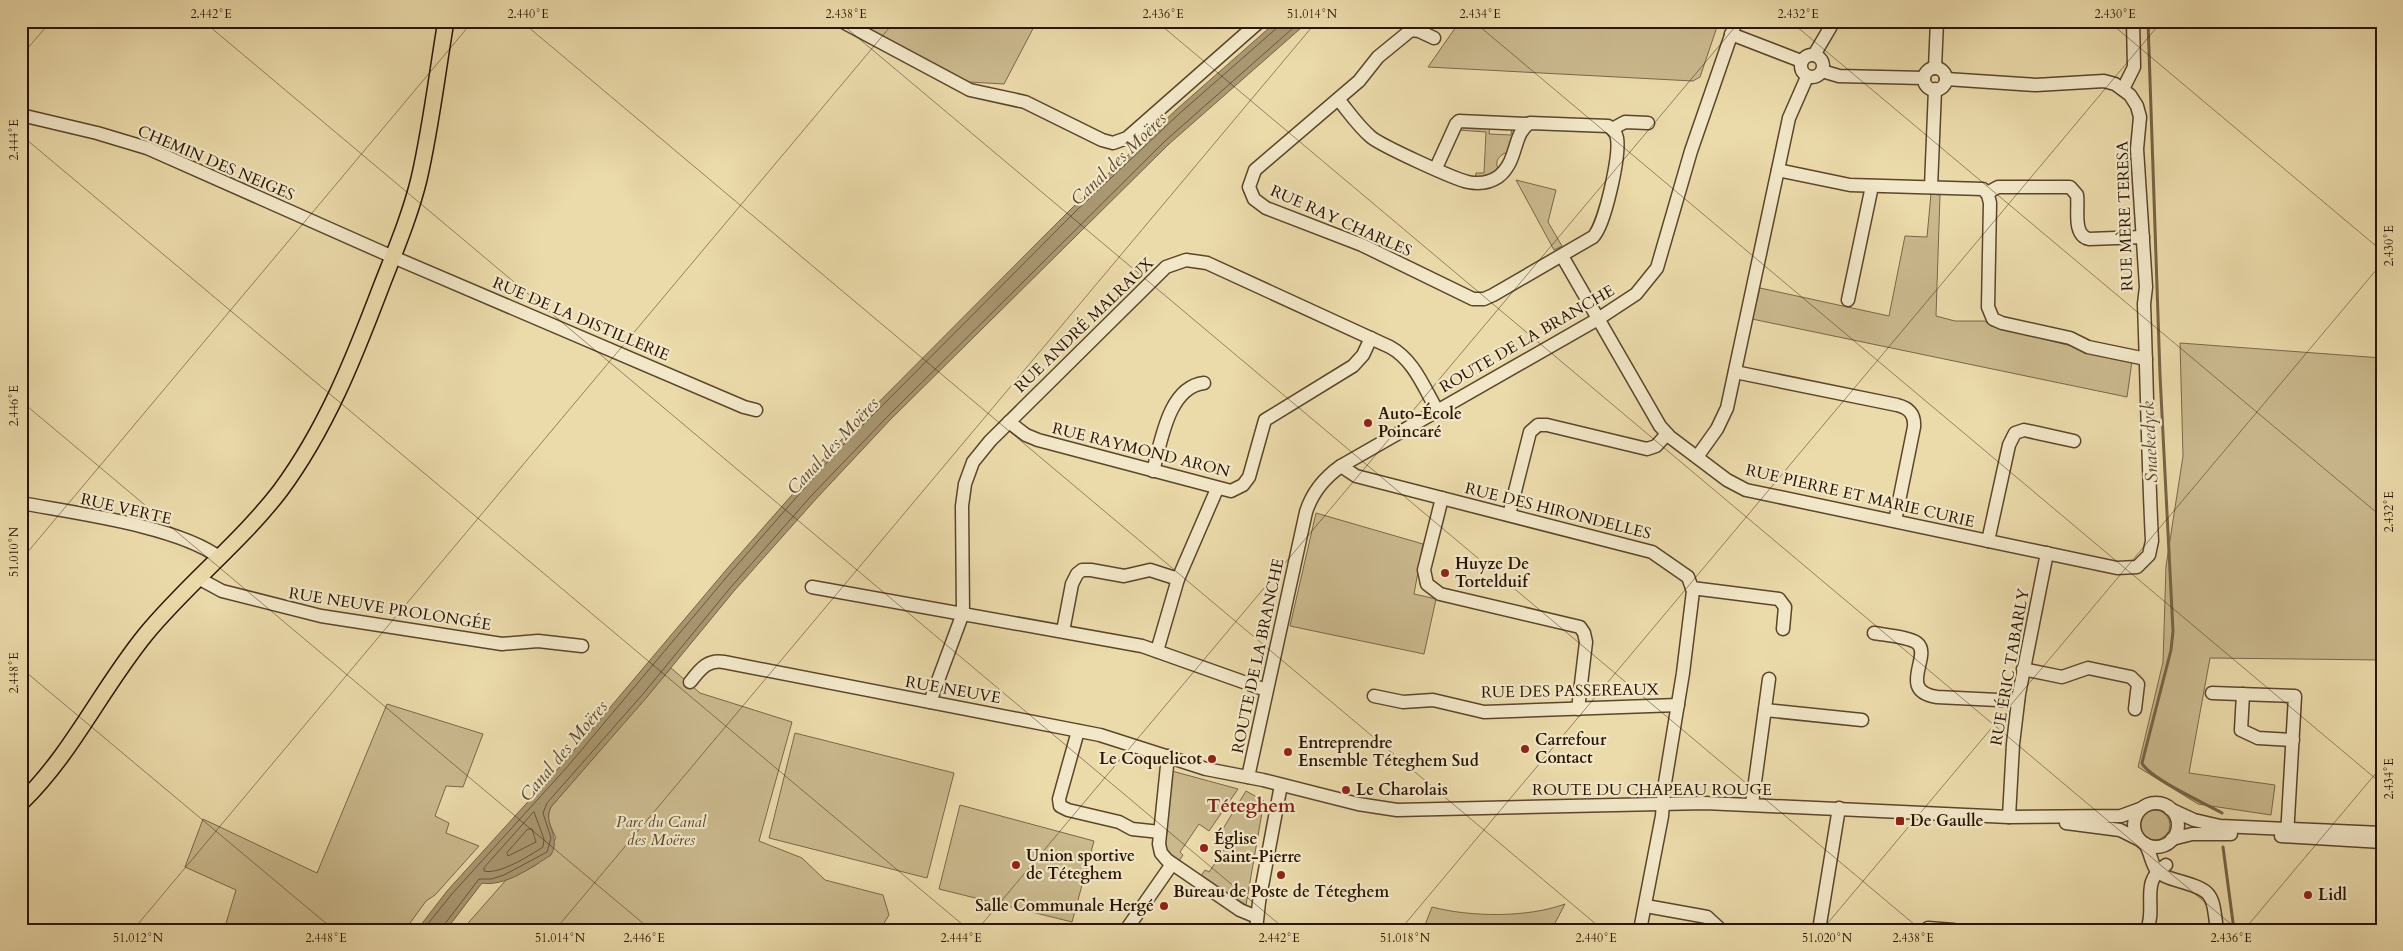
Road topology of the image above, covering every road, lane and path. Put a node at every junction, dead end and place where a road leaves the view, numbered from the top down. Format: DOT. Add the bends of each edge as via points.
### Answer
graph roads {
  1 [pos="446,21"];
  2 [pos="841,21"];
  3 [pos="1260,21"];
  4 [pos="1736,21"];
  5 [pos="1744,21"];
  6 [pos="1834,21"];
  7 [pos="1938,21"];
  8 [pos="2134,21"];
  9 [pos="1735,36"];
  10 [pos="1434,38"];
  11 [pos="1814,55"];
  12 [pos="1802,61"];
  13 [pos="1935,68"];
  14 [pos="1822,71"];
  15 [pos="1808,77"];
  16 [pos="1924,78"];
  17 [pos="1946,79"];
  18 [pos="1935,89"];
  19 [pos="2123,89"];
  20 [pos="1338,99"];
  21 [pos="21,115"];
  22 [pos="1648,123"];
  23 [pos="1527,124"];
  24 [pos="1612,128"];
  25 [pos="1436,168"];
  26 [pos="1778,170"];
  27 [pos="1872,186"];
  28 [pos="1931,186"];
  29 [pos="1987,193"];
  30 [pos="2143,237"];
  31 [pos="1562,256"];
  32 [pos="393,257"];
  33 [pos="1848,300"];
  34 [pos="1598,319"];
  35 [pos="1371,338"];
  36 [pos="2146,359"];
  37 [pos="1734,372"];
  38 [pos="1204,383"];
  39 [pos="756,410"];
  40 [pos="1438,410"];
  41 [pos="1009,422"];
  42 [pos="1667,434"];
  43 [pos="2074,441"];
  44 [pos="1697,457"];
  45 [pos="1341,466"];
  46 [pos="1153,472"];
  47 [pos="1217,489"];
  48 [pos="1442,498"];
  49 [pos="21,503"];
  50 [pos="1509,515"];
  51 [pos="1895,521"];
  52 [pos="1988,541"];
  53 [pos="2047,553"];
  54 [pos="220,558"];
  55 [pos="198,578"];
  56 [pos="1178,578"];
  57 [pos="812,587"];
  58 [pos="1692,588"];
  59 [pos="962,613"];
  60 [pos="1783,629"];
  61 [pos="1063,631"];
  62 [pos="1874,633"];
  63 [pos="582,646"];
  64 [pos="1157,651"];
  65 [pos="2023,669"];
  66 [pos="1769,679"];
  67 [pos="690,682"];
  68 [pos="1266,690"];
  69 [pos="2212,693"];
  70 [pos="2243,694"];
  71 [pos="1374,696"];
  72 [pos="2018,701"];
  73 [pos="930,702"];
  74 [pos="1678,705"];
  75 [pos="1578,709"];
  76 [pos="2134,709"];
  77 [pos="1765,710"];
  78 [pos="1862,720"];
  79 [pos="1078,731"];
  80 [pos="2293,740"];
  81 [pos="1168,756"];
  82 [pos="1248,777"];
  83 [pos="1281,784"];
  84 [pos="1663,803"];
  85 [pos="21,804"];
  86 [pos="1752,804"];
  87 [pos="1839,808"];
  88 [pos="2140,809"];
  89 [pos="2170,809"];
  90 [pos="2009,817"];
  91 [pos="1160,832"];
  92 [pos="2287,832"];
  93 [pos="2382,832"];
  94 [pos="2142,841"];
  95 [pos="2170,842"];
  96 [pos="2382,842"];
  97 [pos="1172,864"];
  98 [pos="2162,868"];
  99 [pos="1646,906"];
  100 [pos="1257,916"];
  101 [pos="1928,928"];
  102 [pos="1126,930"];
  103 [pos="1256,930"];
  104 [pos="1640,930"];
  105 [pos="1720,930"];
  106 [pos="1819,930"];
  107 [pos="1954,930"];
  108 [pos="2147,930"];
  109 [pos="2217,930"];
  1 -- 32 [label="main road" via="420,174"];
  2 -- 3 [label="street" via="965,88 1025,102 1112,143 1127,138"];
  4 -- 9 [label="street, ROUTE DE LA BRANCHE"];
  5 -- 9 [label="street, ROUTE DE LA BRANCHE"];
  6 -- 11 [label="street"];
  7 -- 13 [label="street"];
  8 -- 19 [label="street" via="2134,67"];
  9 -- 12 [label="street"];
  9 -- 34 [label="street, ROUTE DE LA BRANCHE" via="1705,111 1657,268 1636,294"];
  10 -- 20 [label="street, RUE RAY CHARLES" via="1416,30 1406,32"];
  11 -- 12 [label="street"];
  11 -- 14 [label="street" via="1822,61"];
  12 -- 15 [label="street" via="1801,70"];
  13 -- 16 [label="street" via="1927,71"];
  13 -- 17 [label="street" via="1943,71"];
  14 -- 15 [label="street" via="1817,76"];
  14 -- 16 [label="street" via="1839,76"];
  15 -- 26 [label="street" via="1790,114"];
  16 -- 18 [label="street" via="1928,87"];
  17 -- 18 [label="street" via="1941,87"];
  17 -- 19 [label="street" via="2036,85 2100,81"];
  18 -- 28 [label="street"];
  19 -- 30 [label="street, RUE MÈRE TERESA" via="2135,101 2140,117 2137,149"];
  20 -- 25 [label="street" via="1374,139"];
  20 -- 31 [label="street, RUE RAY CHARLES" via="1255,170 1249,186 1256,201 1290,218 1362,245 1470,298 1488,297"];
  21 -- 32 [label="street, CHEMIN DES NEIGES" via="147,148"];
  22 -- 24 [label="street" via="1625,122"];
  23 -- 24 [label="street" via="1603,124"];
  23 -- 25 [label="street" via="1459,121"];
  23 -- 25 [label="street" via="1520,134 1512,162 1493,180 1467,182"];
  24 -- 31 [label="street, RUE RAY CHARLES" via="1617,138 1616,165 1600,227 1593,237"];
  26 -- 27 [label="street" via="1845,185"];
  26 -- 37 [label="street"];
  27 -- 28 [label="street"];
  27 -- 33 [label="street"];
  28 -- 29 [label="street" via="1981,188"];
  29 -- 30 [label="street" via="1998,187 2070,187 2077,195 2079,232 2083,237"];
  29 -- 36 [label="street" via="1990,203 1988,307 1993,319 2070,338 2088,347"];
  30 -- 36 [label="street, RUE MÈRE TERESA"];
  31 -- 34 [label="street"];
  32 -- 39 [label="street, RUE DE LA DISTILLERIE"];
  32 -- 54 [label="main road" via="351,363 315,436 275,497"];
  34 -- 40 [label="street, ROUTE DE LA BRANCHE"];
  34 -- 42 [label="street, RUE PIERRE ET MARIE CURIE"];
  35 -- 40 [label="street, RUE ANDRÉ MALRAUX" via="1394,349 1407,360"];
  35 -- 41 [label="street, RUE ANDRÉ MALRAUX" via="1207,263 1182,260 1158,274"];
  35 -- 47 [label="street, RUE RAYMOND ARON" via="1353,366 1265,420 1249,477 1243,485 1231,491"];
  36 -- 53 [label="street, RUE MÈRE TERESA" via="2149,410 2146,435 2152,541 2149,555 2140,566 2130,569"];
  37 -- 44 [label="street" via="1724,417"];
  37 -- 51 [label="street" via="1897,405 1910,412 1914,427"];
  38 -- 46 [label="street" via="1187,388 1176,400"];
  40 -- 45 [label="street, ROUTE DE LA BRANCHE"];
  41 -- 46 [label="street, RUE RAYMOND ARON" via="1034,439"];
  41 -- 59 [label="street, RUE ANDRÉ MALRAUX" via="979,453 966,480 962,500"];
  42 -- 44 [label="street, RUE PIERRE ET MARIE CURIE"];
  42 -- 50 [label="street" via="1656,446 1647,449 1538,425 1530,432"];
  43 -- 52 [label="street" via="2027,430 2013,436"];
  44 -- 51 [label="street, RUE PIERRE ET MARIE CURIE" via="1746,490"];
  45 -- 48 [label="street, RUE DES HIRONDELLES" via="1356,476"];
  45 -- 68 [label="street, ROUTE DE LA BRANCHE" via="1321,483 1307,508"];
  46 -- 47 [label="street, RUE RAYMOND ARON"];
  47 -- 56 [label="street"];
  48 -- 50 [label="street, RUE DES HIRONDELLES"];
  48 -- 75 [label="street" via="1424,570 1427,584 1440,594 1580,627 1586,642"];
  49 -- 54 [label="street, RUE VERTE" via="148,529 194,543"];
  50 -- 58 [label="street, RUE DES HIRONDELLES" via="1655,553 1685,575"];
  51 -- 52 [label="street, RUE PIERRE ET MARIE CURIE"];
  52 -- 53 [label="street"];
  53 -- 65 [label="street, RUE ÉRIC TABARLY"];
  54 -- 55 [label="main road"];
  55 -- 63 [label="street, RUE NEUVE PROLONGÉE" via="222,591 328,618 502,644 538,641"];
  55 -- 85 [label="main road" via="137,645 59,760"];
  56 -- 61 [label="street" via="1150,570 1124,576 1082,570 1073,581"];
  56 -- 64 [label="street"];
  57 -- 59 [label="street"];
  58 -- 60 [label="street" via="1779,599 1785,607"];
  58 -- 74 [label="street"];
  59 -- 61 [label="street"];
  59 -- 73 [label="street, RUE ANDRÉ MALRAUX"];
  61 -- 64 [label="street"];
  62 -- 72 [label="street" via="1914,641 1919,645 1922,653 1916,681 1927,695"];
  64 -- 68 [label="street"];
  65 -- 72 [label="street, RUE ÉRIC TABARLY"];
  65 -- 76 [label="street" via="2062,677 2088,668 2131,677 2138,684"];
  66 -- 77 [label="street"];
  67 -- 73 [label="street, RUE NEUVE" via="706,664 720,661"];
  68 -- 82 [label="street, ROUTE DE LA BRANCHE"];
  69 -- 70 [label="street"];
  70 -- 80 [label="street" via="2241,730 2258,738"];
  70 -- 80 [label="street" via="2295,696"];
  71 -- 75 [label="street, RUE DES PASSEREAUX" via="1403,702 1434,700 1484,712"];
  72 -- 90 [label="street, RUE ÉRIC TABARLY"];
  73 -- 79 [label="street, RUE NEUVE"];
  74 -- 75 [label="street, RUE DES PASSEREAUX"];
  74 -- 84 [label="street"];
  77 -- 78 [label="street"];
  77 -- 86 [label="street"];
  79 -- 81 [label="street, RUE NEUVE"];
  79 -- 91 [label="street" via="1059,799 1060,806 1119,822 1132,829"];
  80 -- 92 [label="street"];
  81 -- 82 [label="street, RUE NEUVE" via="1214,771"];
  81 -- 91 [label="street"];
  82 -- 83 [label="street, RUE NEUVE"];
  83 -- 84 [label="street, ROUTE DU CHAPEAU ROUGE" via="1366,806 1408,810"];
  83 -- 100 [label="street"];
  84 -- 86 [label="street, ROUTE DU CHAPEAU ROUGE"];
  84 -- 99 [label="street"];
  86 -- 87 [label="street, ROUTE DU CHAPEAU ROUGE"];
  87 -- 90 [label="street, ROUTE DU CHAPEAU ROUGE"];
  87 -- 106 [label="street"];
  88 -- 89 [label="street" via="2154,803"];
  88 -- 90 [label="street, ROUTE DU CHAPEAU ROUGE" via="2121,816"];
  88 -- 94 [label="street" via="2134,822"];
  89 -- 92 [label="street" via="2194,820 2220,826"];
  89 -- 95 [label="street" via="2177,821 2176,832"];
  90 -- 94 [label="street, ROUTE DU CHAPEAU ROUGE" via="2097,826 2124,831"];
  91 -- 97 [label="street" via="1160,850"];
  92 -- 93 [label="street"];
  92 -- 95 [label="street" via="2192,834"];
  92 -- 96 [label="street"];
  94 -- 95 [label="street" via="2155,847"];
  94 -- 98 [label="street"];
  95 -- 98 [label="street" via="2163,854"];
  97 -- 100 [label="street" via="1243,912"];
  97 -- 102 [label="street"];
  98 -- 108 [label="street" via="2151,883"];
  98 -- 109 [label="street" via="2211,897"];
  99 -- 104 [label="street"];
  99 -- 105 [label="street" via="1707,917"];
  100 -- 103 [label="street"];
  101 -- 107 [label="street"];
}
